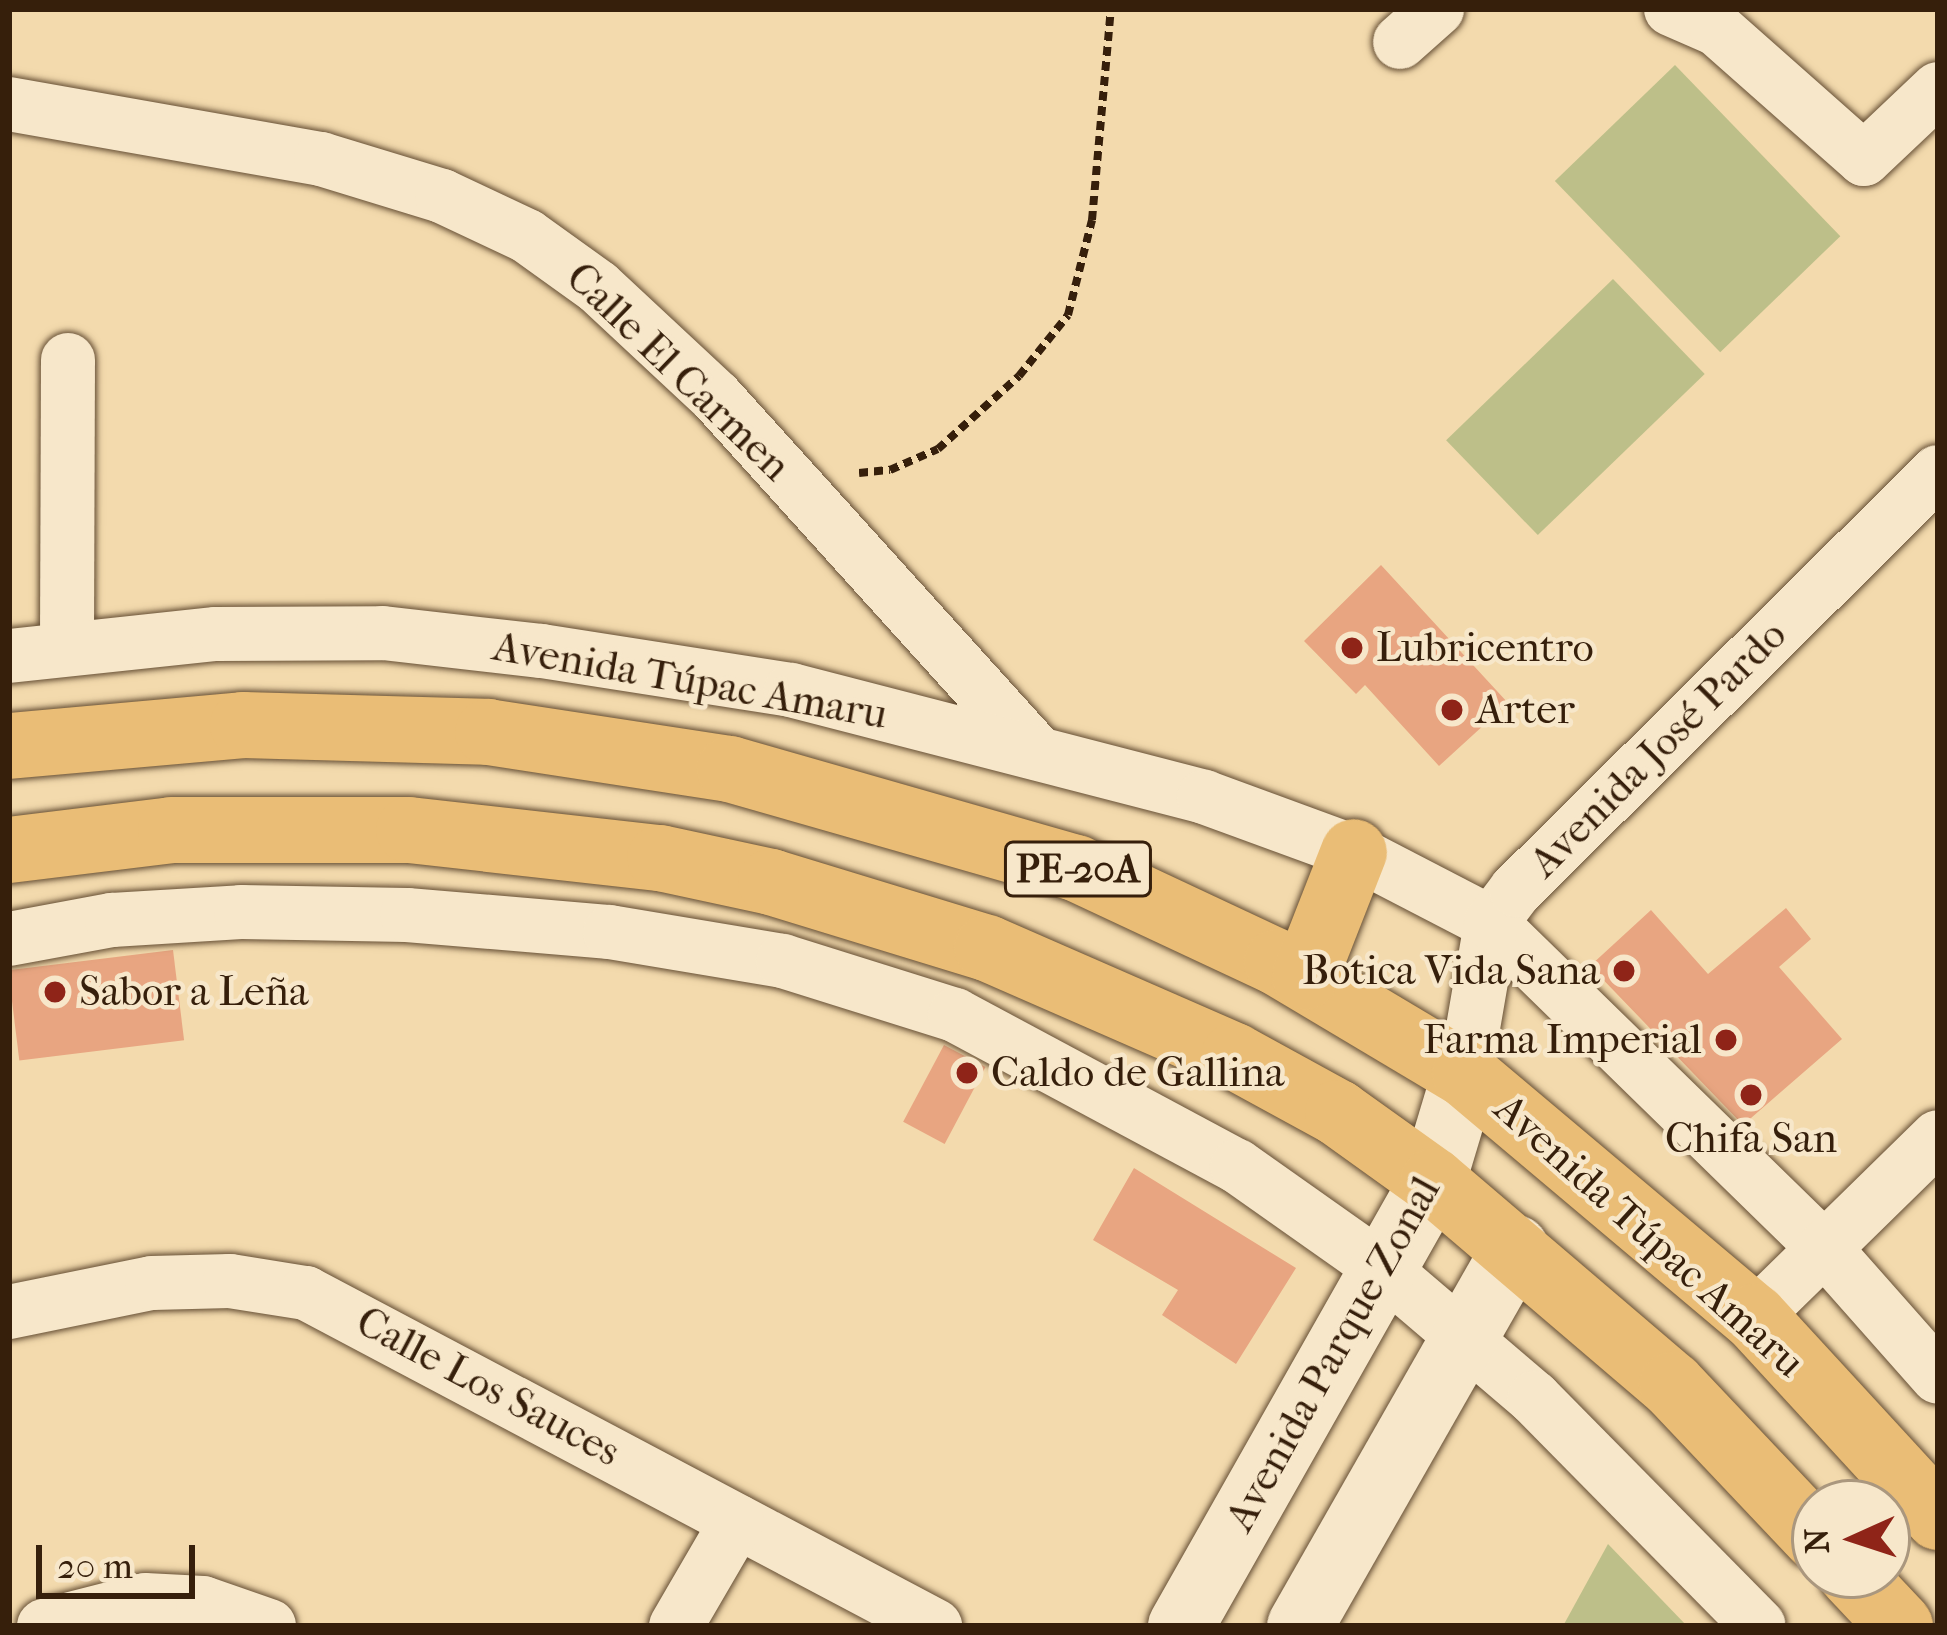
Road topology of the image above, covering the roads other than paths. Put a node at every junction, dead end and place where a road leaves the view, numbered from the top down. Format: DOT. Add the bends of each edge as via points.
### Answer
graph roads {
  1 [pos="1670,9"];
  2 [pos="1938,88"];
  3 [pos="9,104"];
  4 [pos="68,360"];
  5 [pos="1938,472"];
  6 [pos="68,644"];
  7 [pos="9,656"];
  8 [pos="9,746"];
  9 [pos="1038,753"];
  10 [pos="9,850"];
  11 [pos="1354,852"];
  12 [pos="1491,923"];
  13 [pos="9,939"];
  14 [pos="1305,977"];
  15 [pos="1465,1074"];
  16 [pos="1938,1136"];
  17 [pos="1433,1180"];
  18 [pos="1516,1248"];
  19 [pos="1824,1248"];
  20 [pos="1383,1269"];
  21 [pos="9,1312"];
  22 [pos="1754,1317"];
  23 [pos="1464,1338"];
  24 [pos="1938,1376"];
  25 [pos="1791,1511"];
  26 [pos="1938,1516"];
  27 [pos="737,1520"];
  28 [pos="1875,1599"];
  29 [pos="44,1626"];
  30 [pos="269,1626"];
  31 [pos="676,1626"];
  32 [pos="934,1626"];
  33 [pos="1181,1626"];
  34 [pos="1300,1626"];
  35 [pos="1759,1626"];
  36 [pos="1900,1626"];
  1 -- 2 [label="street" via="1717,28 1864,159"];
  3 -- 9 [label="street, Calle El Carmen" via="321,159 442,196 527,236 615,302 789,477"];
  4 -- 6 [label="street"];
  5 -- 12 [label="street, Avenida José Pardo"];
  6 -- 7 [label="street, Avenida Túpac Amaru"];
  6 -- 9 [label="street, Avenida Túpac Amaru" via="216,634 406,635 790,690"];
  8 -- 14 [label="highway, Avenida Túpac Amaru / PE-20A" via="243,725 488,732 608,747 730,769 968,832 1183,913"];
  9 -- 11 [label="street, Avenida Túpac Amaru" via="1204,796"];
  10 -- 17 [label="highway, PE-20A" via="292,824 559,846 771,882 987,947 1118,1000 1338,1113"];
  11 -- 12 [label="street, Avenida Túpac Amaru"];
  11 -- 14 [label="highway"];
  12 -- 15 [label="street"];
  12 -- 19 [label="street, Avenida Túpac Amaru"];
  13 -- 20 [label="street" via="112,920 241,912 406,915 610,932 783,961 956,1015 1086,1078 1237,1166"];
  14 -- 15 [label="highway, Avenida Túpac Amaru / PE-20A"];
  15 -- 17 [label="main road, Avenida Parque Zonal"];
  15 -- 22 [label="highway, Avenida Túpac Amaru / PE-20A"];
  16 -- 19 [label="street"];
  17 -- 18 [label="highway, PE-20A"];
  17 -- 20 [label="main road, Avenida Parque Zonal"];
  18 -- 23 [label="main road"];
  18 -- 25 [label="highway, PE-20A" via="1672,1385"];
  19 -- 22 [label="street"];
  19 -- 24 [label="street, Avenida Túpac Amaru"];
  20 -- 23 [label="street"];
  20 -- 33 [label="main road, Avenida Parque Zonal"];
  21 -- 27 [label="street, Calle Los Sauces" via="152,1282 230,1281 306,1293"];
  22 -- 26 [label="highway, Avenida Túpac Amaru / PE-20A"];
  23 -- 34 [label="main road"];
  23 -- 35 [label="street"];
  27 -- 31 [label="street"];
  27 -- 32 [label="street, Calle Los Sauces"];
  28 -- 36 [label="highway"];
  29 -- 30 [label="street" via="145,1600 203,1604"];
}
